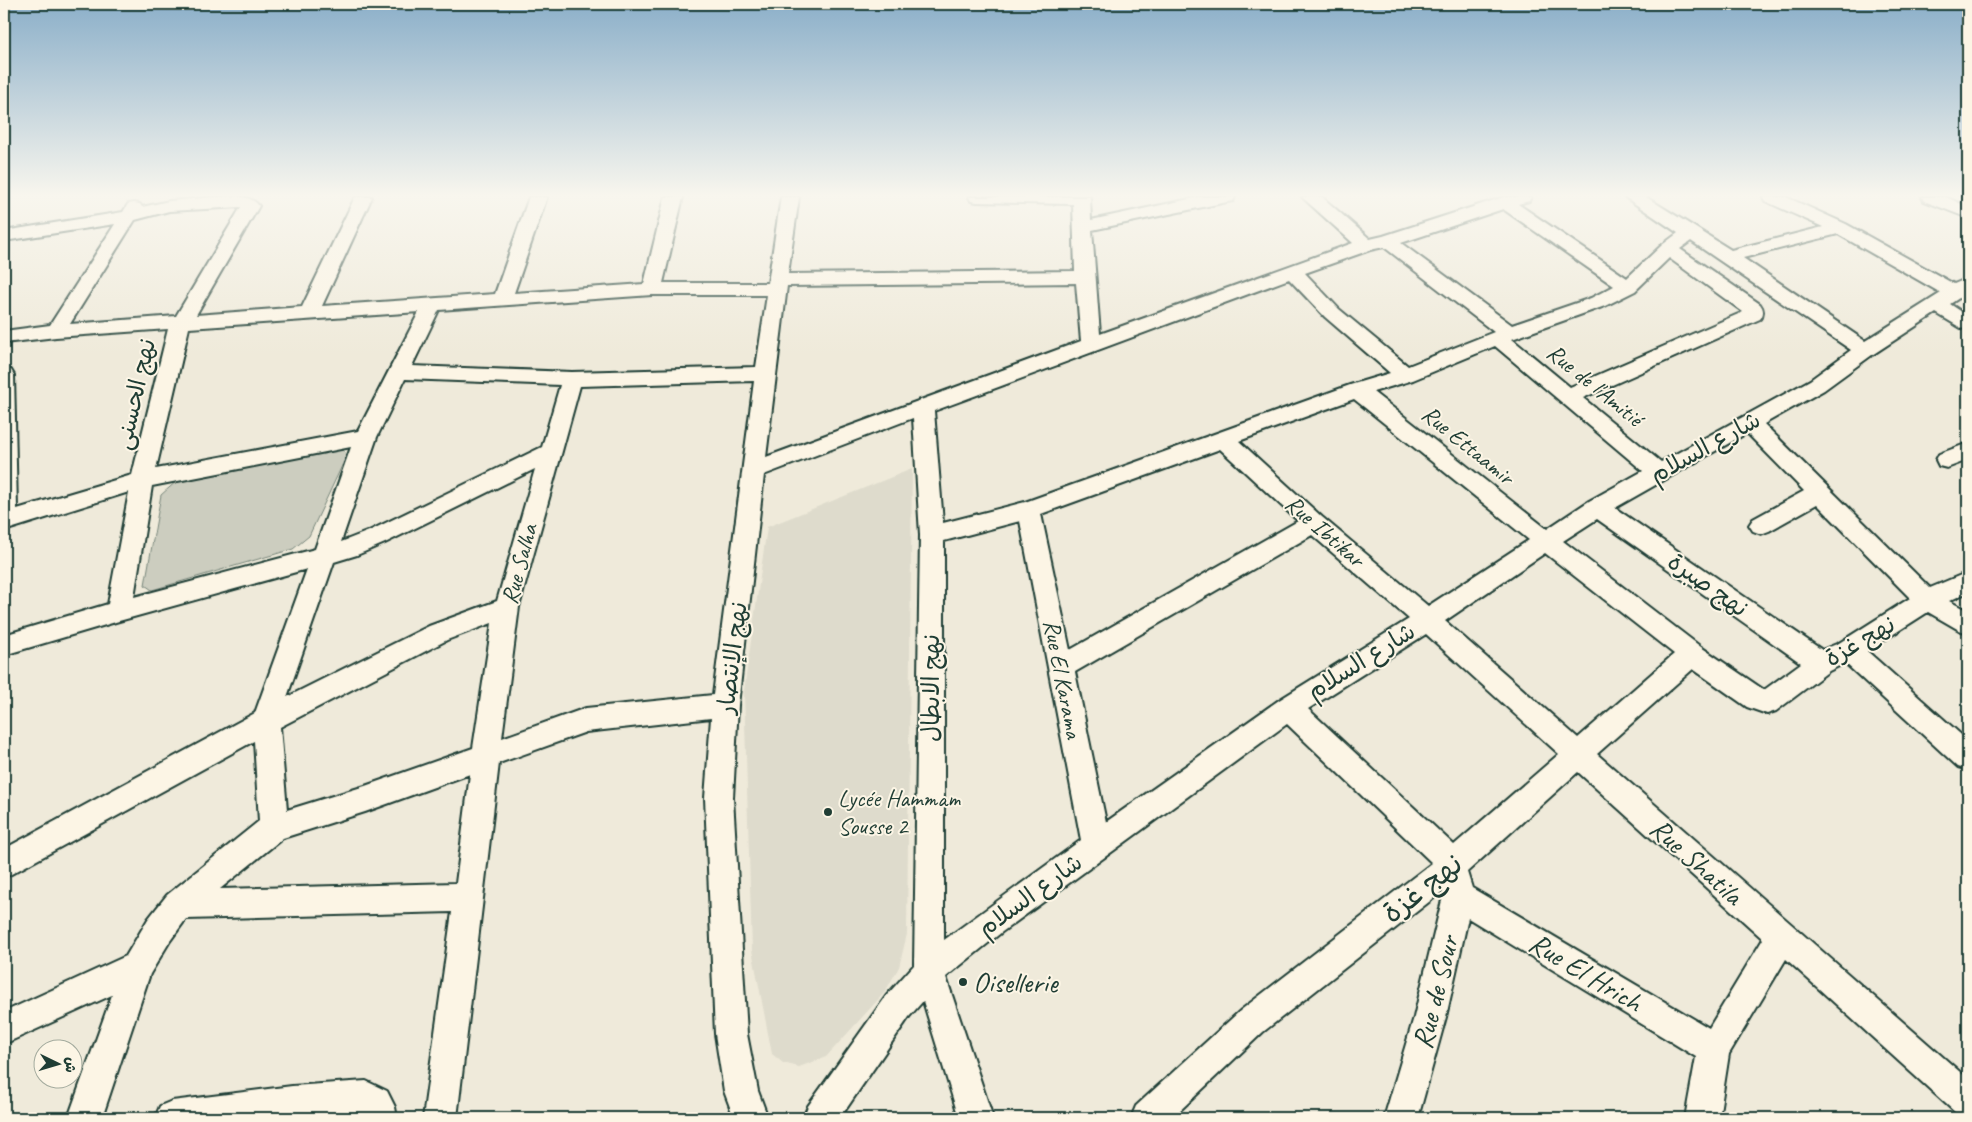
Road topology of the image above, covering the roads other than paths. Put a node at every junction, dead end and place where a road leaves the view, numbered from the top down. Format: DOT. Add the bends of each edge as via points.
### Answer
graph roads {
  1 [pos="109,249"];
  2 [pos="224,249"];
  3 [pos="339,249"];
  4 [pos="520,249"];
  5 [pos="662,249"];
  6 [pos="783,249"];
  7 [pos="1083,249"];
  8 [pos="1351,249"];
  9 [pos="1397,249"];
  10 [pos="1573,249"];
  11 [pos="1668,249"];
  12 [pos="1718,249"];
  13 [pos="1755,249"];
  14 [pos="1877,249"];
  15 [pos="1728,256"];
  16 [pos="1292,271"];
  17 [pos="1084,277"];
  18 [pos="778,285"];
  19 [pos="1628,287"];
  20 [pos="652,289"];
  21 [pos="1953,294"];
  22 [pos="503,298"];
  23 [pos="432,304"];
  24 [pos="309,313"];
  25 [pos="182,321"];
  26 [pos="1968,324"];
  27 [pos="56,331"];
  28 [pos="1504,335"];
  29 [pos="4,337"];
  30 [pos="1091,344"];
  31 [pos="1865,350"];
  32 [pos="398,372"];
  33 [pos="765,374"];
  34 [pos="1406,374"];
  35 [pos="4,375"];
  36 [pos="572,379"];
  37 [pos="1357,390"];
  38 [pos="1568,396"];
  39 [pos="923,406"];
  40 [pos="1750,422"];
  41 [pos="366,437"];
  42 [pos="1224,440"];
  43 [pos="1968,451"];
  44 [pos="550,452"];
  45 [pos="1947,460"];
  46 [pos="754,470"];
  47 [pos="1659,472"];
  48 [pos="142,480"];
  49 [pos="1818,493"];
  50 [pos="1597,507"];
  51 [pos="1029,510"];
  52 [pos="5,522"];
  53 [pos="1314,523"];
  54 [pos="1761,525"];
  55 [pos="932,534"];
  56 [pos="1546,541"];
  57 [pos="322,557"];
  58 [pos="1968,581"];
  59 [pos="1927,600"];
  60 [pos="507,607"];
  61 [pos="119,611"];
  62 [pos="1428,620"];
  63 [pos="1968,623"];
  64 [pos="4,645"];
  65 [pos="1848,650"];
  66 [pos="1692,654"];
  67 [pos="1820,663"];
  68 [pos="1060,668"];
  69 [pos="1756,699"];
  70 [pos="726,705"];
  71 [pos="1288,708"];
  72 [pos="266,721"];
  73 [pos="486,754"];
  74 [pos="1579,755"];
  75 [pos="1968,758"];
  76 [pos="274,827"];
  77 [pos="1096,847"];
  78 [pos="4,864"];
  79 [pos="1454,864"];
  80 [pos="469,896"];
  81 [pos="1458,896"];
  82 [pos="178,906"];
  83 [pos="1782,936"];
  84 [pos="137,967"];
  85 [pos="929,971"];
  86 [pos="4,1028"];
  87 [pos="1714,1049"];
  88 [pos="1968,1101"];
  89 [pos="434,1115"];
  90 [pos="86,1118"];
  91 [pos="172,1118"];
  92 [pos="380,1118"];
  93 [pos="751,1118"];
  94 [pos="820,1118"];
  95 [pos="976,1118"];
  96 [pos="1148,1118"];
  97 [pos="1400,1118"];
  98 [pos="1702,1118"];
  1 -- 27 [label="street"];
  2 -- 25 [label="street, نهج الحسنى"];
  3 -- 24 [label="street"];
  4 -- 22 [label="street"];
  5 -- 20 [label="street"];
  6 -- 18 [label="street, نهج الإنتصار"];
  7 -- 17 [label="street"];
  8 -- 16 [label="street"];
  9 -- 28 [label="street, Rue de l'Amitié"];
  10 -- 19 [label="street"];
  11 -- 19 [label="street"];
  11 -- 38 [label="street" via="1753,308 1753,315"];
  12 -- 15 [label="street"];
  13 -- 15 [label="street"];
  14 -- 21 [label="street"];
  15 -- 31 [label="street"];
  16 -- 30 [label="street"];
  16 -- 34 [label="street" via="1332,313"];
  17 -- 18 [label="street"];
  17 -- 30 [label="street"];
  18 -- 20 [label="street"];
  18 -- 33 [label="street, نهج الإنتصار"];
  19 -- 28 [label="street" via="1586,308"];
  20 -- 22 [label="street"];
  21 -- 26 [label="street"];
  21 -- 31 [label="street, شارع السلام"];
  22 -- 23 [label="street"];
  23 -- 24 [label="street"];
  23 -- 32 [label="street"];
  24 -- 25 [label="street"];
  25 -- 27 [label="street"];
  25 -- 48 [label="street, نهج الحسنى"];
  27 -- 29 [label="street"];
  28 -- 34 [label="street"];
  28 -- 38 [label="street, Rue de l'Amitié" via="1536,371"];
  30 -- 39 [label="street"];
  31 -- 40 [label="street, شارع السلام" via="1817,385"];
  32 -- 36 [label="street"];
  32 -- 41 [label="street"];
  33 -- 36 [label="street"];
  33 -- 46 [label="street, نهج الإنتصار"];
  34 -- 37 [label="street"];
  35 -- 52 [label="street"];
  36 -- 44 [label="street, Rue Salha"];
  37 -- 42 [label="street"];
  37 -- 56 [label="street, Rue Ettaamir"];
  38 -- 47 [label="street, Rue de l'Amitié"];
  39 -- 46 [label="street"];
  39 -- 55 [label="street, نهج الابطال"];
  40 -- 47 [label="street, شارع السلام"];
  40 -- 49 [label="street"];
  41 -- 48 [label="street"];
  41 -- 57 [label="street"];
  42 -- 51 [label="street"];
  42 -- 53 [label="street, Rue Ibtikar"];
  43 -- 45 [label="street"];
  44 -- 57 [label="street" via="378,537"];
  44 -- 60 [label="street, Rue Salha"];
  46 -- 70 [label="street, نهج الإنتصار"];
  47 -- 50 [label="street, شارع السلام"];
  48 -- 52 [label="street"];
  48 -- 61 [label="street, نهج الحسنى"];
  49 -- 54 [label="street"];
  49 -- 59 [label="street"];
  50 -- 56 [label="street, شارع السلام"];
  50 -- 67 [label="street, نهج صبرة"];
  51 -- 55 [label="street"];
  51 -- 68 [label="street, Rue El Karama"];
  53 -- 62 [label="street, Rue Ibtikar"];
  53 -- 68 [label="street"];
  55 -- 85 [label="street, نهج الابطال"];
  56 -- 62 [label="street, شارع السلام"];
  56 -- 66 [label="street, Rue Ettaamir"];
  57 -- 61 [label="street"];
  57 -- 72 [label="street"];
  58 -- 59 [label="street, نهج غزة"];
  59 -- 63 [label="street"];
  59 -- 65 [label="street, نهج غزة"];
  60 -- 72 [label="street" via="438,632"];
  60 -- 73 [label="street, Rue Salha"];
  61 -- 64 [label="street"];
  62 -- 71 [label="street, شارع السلام"];
  62 -- 74 [label="street, Rue Shatila"];
  65 -- 67 [label="street, نهج غزة"];
  65 -- 75 [label="street"];
  66 -- 69 [label="street, Rue Ettaamir"];
  66 -- 74 [label="street, نهج غزة"];
  67 -- 69 [label="street, نهج غزة" via="1767,704"];
  68 -- 77 [label="street, Rue El Karama"];
  70 -- 73 [label="street" via="586,720"];
  70 -- 93 [label="street, نهج الإنتصار" via="719,798 731,1034 741,1091"];
  71 -- 77 [label="street, شارع السلام"];
  71 -- 79 [label="street"];
  72 -- 76 [label="street"];
  72 -- 78 [label="street"];
  73 -- 76 [label="street" via="365,799"];
  73 -- 80 [label="street, Rue Salha"];
  74 -- 79 [label="street, نهج غزة"];
  74 -- 83 [label="street, Rue Shatila"];
  76 -- 82 [label="street"];
  77 -- 85 [label="street, شارع السلام"];
  79 -- 81 [label="street, Rue de Sour"];
  79 -- 96 [label="street, نهج غزة" via="1252,1022"];
  80 -- 82 [label="street"];
  80 -- 89 [label="street, Rue Salha"];
  81 -- 87 [label="street, Rue El Hrich"];
  81 -- 97 [label="street, Rue de Sour" via="1430,1017"];
  82 -- 84 [label="street" via="158,930"];
  83 -- 87 [label="street"];
  83 -- 88 [label="street, Rue Shatila"];
  84 -- 86 [label="street"];
  84 -- 90 [label="street"];
  85 -- 94 [label="street, شارع السلام" via="898,1006"];
  85 -- 95 [label="street, نهج الابطال"];
  87 -- 98 [label="street"];
  91 -- 92 [label="street" via="292,1103 366,1098 378,1105"];
}
